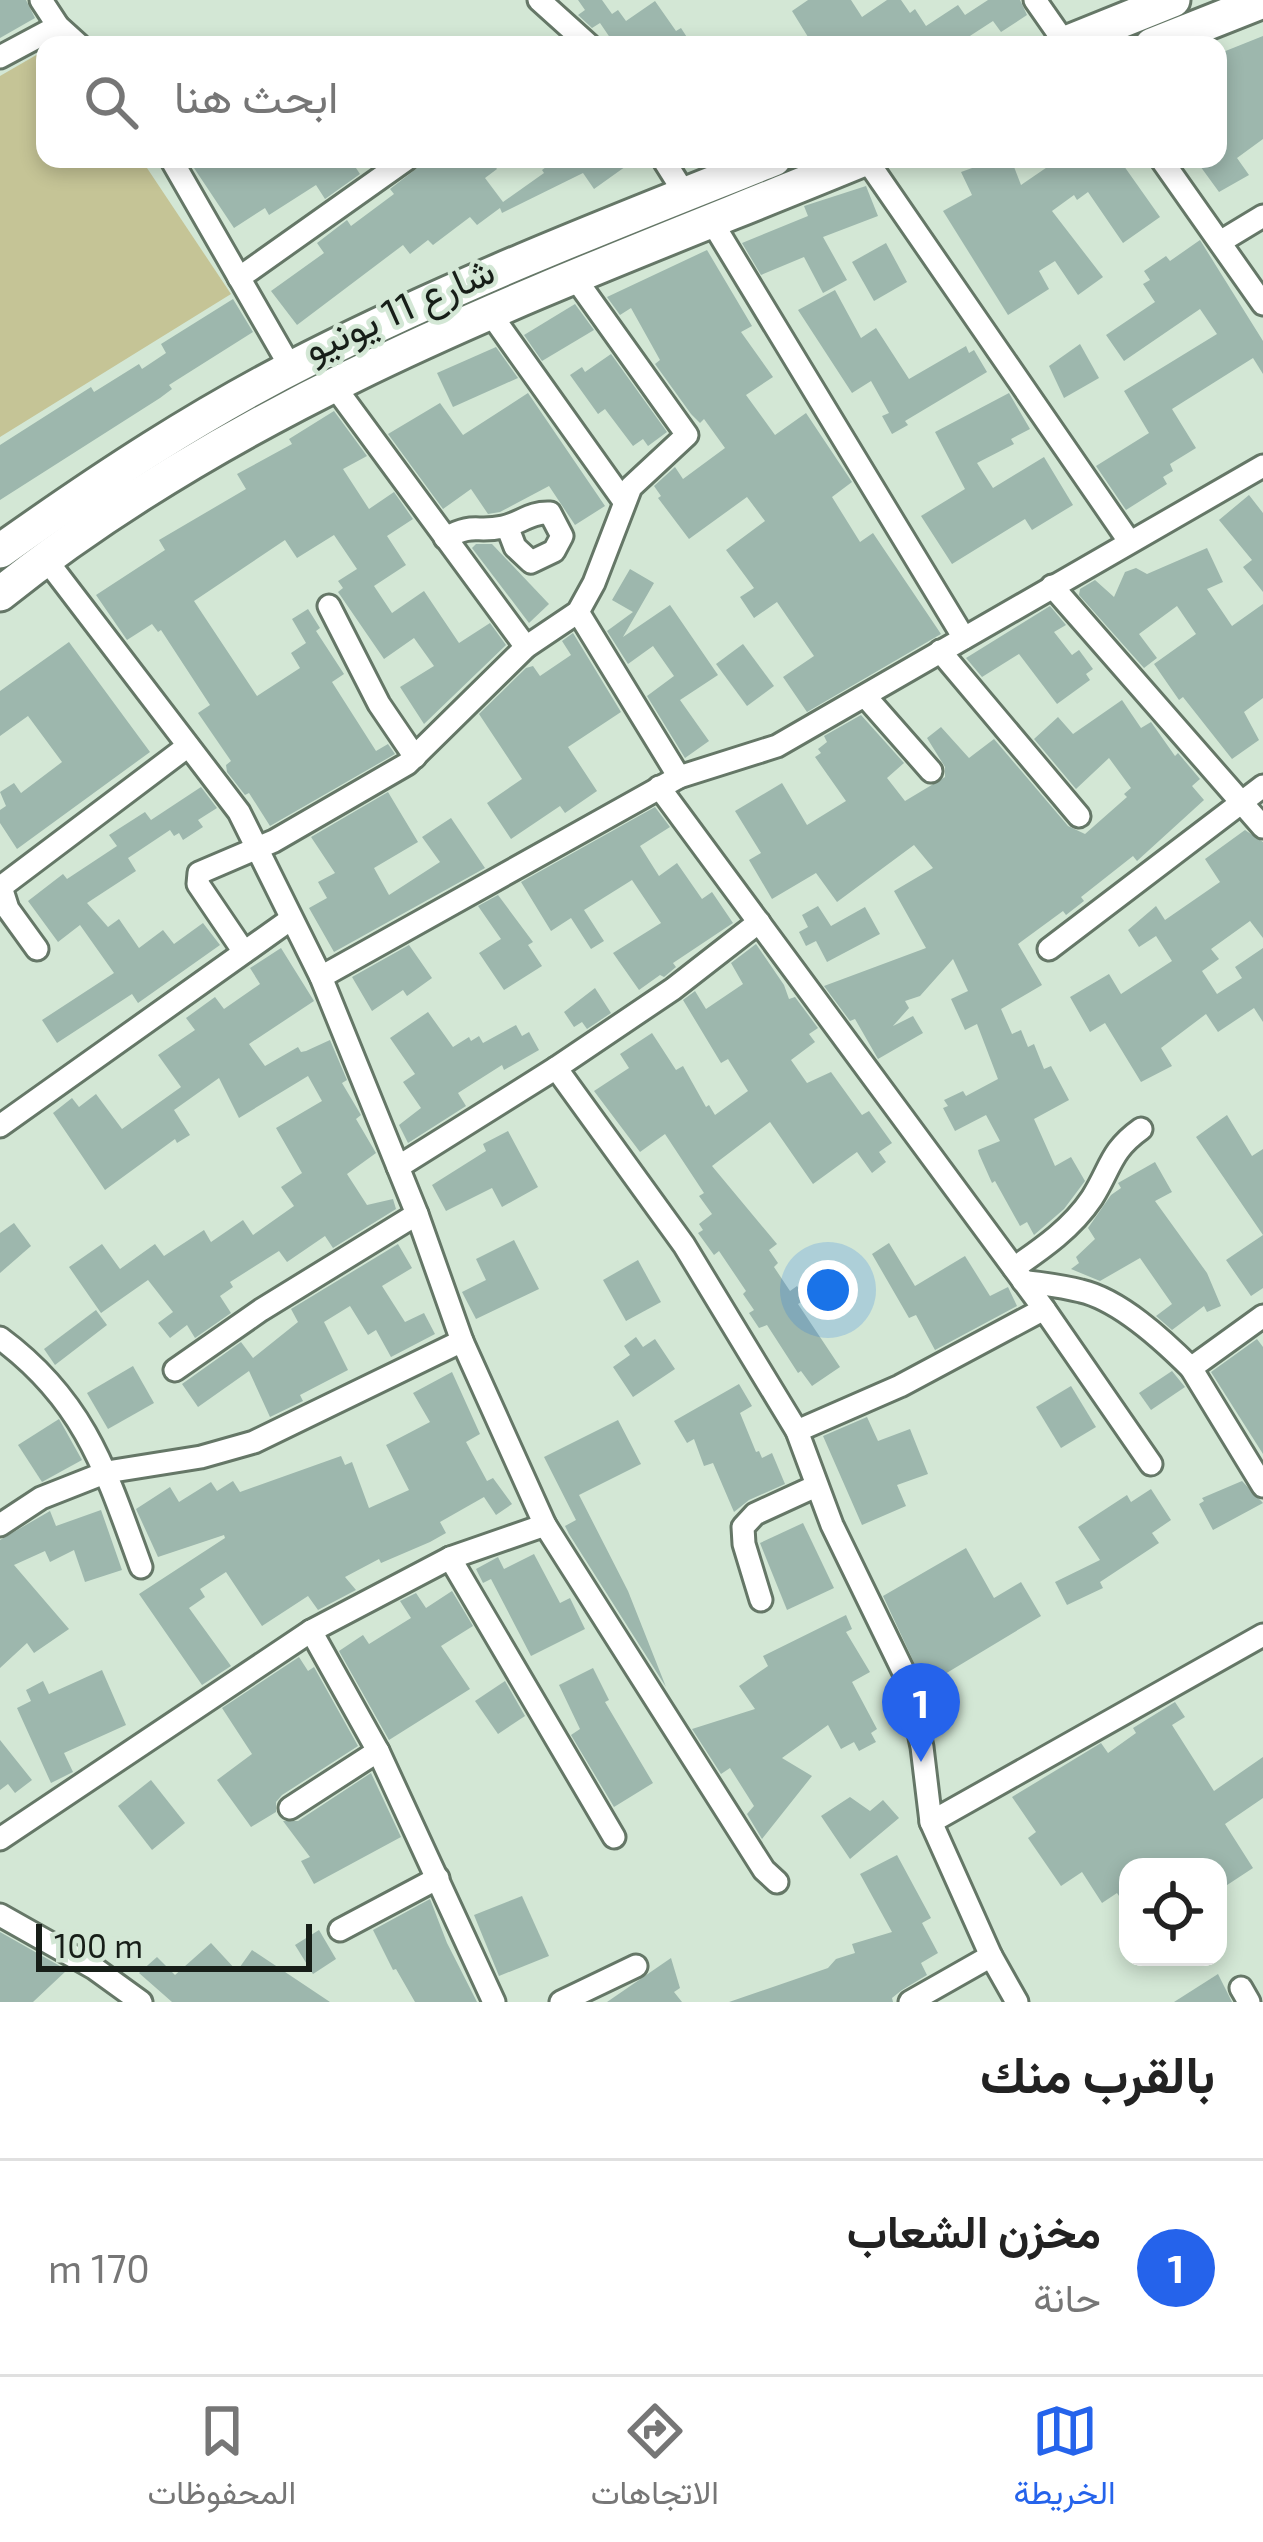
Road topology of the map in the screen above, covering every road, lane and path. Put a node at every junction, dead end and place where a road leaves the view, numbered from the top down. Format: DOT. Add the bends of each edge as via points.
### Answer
graph roads {
  1 [pos="41,0"];
  2 [pos="539,0"];
  3 [pos="1035,0"];
  4 [pos="1173,0"];
  5 [pos="1263,1"];
  6 [pos="58,26"];
  7 [pos="39,36"];
  8 [pos="69,36"];
  9 [pos="579,36"];
  10 [pos="1058,36"];
  11 [pos="1083,36"];
  12 [pos="1177,36"];
  13 [pos="36,38"];
  14 [pos="0,57"];
  15 [pos="176,168"];
  16 [pos="394,168"];
  17 [pos="669,168"];
  18 [pos="751,168"];
  19 [pos="843,168"];
  20 [pos="871,168"];
  21 [pos="1167,168"];
  22 [pos="686,194"];
  23 [pos="1263,216"];
  24 [pos="712,221"];
  25 [pos="613,223"];
  26 [pos="1220,242"];
  27 [pos="628,254"];
  28 [pos="239,278"];
  29 [pos="575,278"];
  30 [pos="1263,304"];
  31 [pos="490,313"];
  32 [pos="291,368"];
  33 [pos="332,383"];
  34 [pos="1263,466"];
  35 [pos="623,500"];
  36 [pos="507,526"];
  37 [pos="445,538"];
  38 [pos="1129,541"];
  39 [pos="0,550"];
  40 [pos="45,558"];
  41 [pos="1052,586"];
  42 [pos="0,594"];
  43 [pos="329,606"];
  44 [pos="578,612"];
  45 [pos="964,638"];
  46 [pos="526,647"];
  47 [pos="940,651"];
  48 [pos="865,696"];
  49 [pos="188,746"];
  50 [pos="415,757"];
  51 [pos="931,771"];
  52 [pos="669,782"];
  53 [pos="1263,786"];
  54 [pos="1242,802"];
  55 [pos="1079,816"];
  56 [pos="1263,827"];
  57 [pos="256,848"];
  58 [pos="291,919"];
  59 [pos="760,922"];
  60 [pos="37,949"];
  61 [pos="1049,949"];
  62 [pos="244,952"];
  63 [pos="321,977"];
  64 [pos="556,1068"];
  65 [pos="0,1126"];
  66 [pos="1141,1130"];
  67 [pos="398,1167"];
  68 [pos="417,1214"];
  69 [pos="1019,1274"];
  70 [pos="1044,1309"];
  71 [pos="1263,1316"];
  72 [pos="0,1338"];
  73 [pos="462,1341"];
  74 [pos="1191,1369"];
  75 [pos="175,1370"];
  76 [pos="796,1431"];
  77 [pos="1150,1464"];
  78 [pos="107,1472"];
  79 [pos="816,1486"];
  80 [pos="1263,1486"];
  81 [pos="0,1526"];
  82 [pos="545,1526"];
  83 [pos="450,1558"];
  84 [pos="140,1567"];
  85 [pos="761,1600"];
  86 [pos="311,1631"];
  87 [pos="1263,1635"];
  88 [pos="378,1751"];
  89 [pos="290,1808"];
  90 [pos="931,1822"];
  91 [pos="614,1837"];
  92 [pos="0,1839"];
  93 [pos="438,1878"];
  94 [pos="777,1882"];
  95 [pos="0,1915"];
  96 [pos="340,1930"];
  97 [pos="991,1956"];
  98 [pos="636,1966"];
  99 [pos="141,2002"];
  100 [pos="494,2002"];
  101 [pos="561,2002"];
  102 [pos="910,2002"];
  103 [pos="1017,2002"];
  1 -- 6 [label="street"];
  2 -- 9 [label="street"];
  3 -- 10 [label="street"];
  4 -- 11 [label="highway"];
  5 -- 12 [label="highway"];
  6 -- 7 [label="street"];
  6 -- 8 [label="street"];
  13 -- 14 [label="street"];
  15 -- 28 [label="street"];
  16 -- 28 [label="street"];
  17 -- 22 [label="street"];
  18 -- 22 [label="highway, شارع 11 يونيو"];
  19 -- 24 [label="highway, شارع 11 يونيو"];
  20 -- 38 [label="street"];
  21 -- 26 [label="street"];
  22 -- 25 [label="highway, شارع 11 يونيو"];
  23 -- 26 [label="street"];
  24 -- 27 [label="highway, شارع 11 يونيو"];
  24 -- 45 [label="street"];
  25 -- 27 [label="highway"];
  25 -- 32 [label="highway, شارع 11 يونيو"];
  26 -- 30 [label="street"];
  27 -- 29 [label="highway, شارع 11 يونيو"];
  28 -- 32 [label="street"];
  29 -- 31 [label="highway, شارع 11 يونيو"];
  29 -- 35 [label="street" via="687,436"];
  31 -- 33 [label="highway, شارع 11 يونيو"];
  31 -- 35 [label="street"];
  32 -- 39 [label="highway, شارع 11 يونيو" via="120,466"];
  33 -- 37 [label="street"];
  33 -- 40 [label="highway, شارع 11 يونيو" via="204,452"];
  34 -- 38 [label="street"];
  35 -- 44 [label="street"];
  36 -- 37 [label="street" via="469,526"];
  37 -- 46 [label="street"];
  38 -- 41 [label="street"];
  40 -- 42 [label="highway, شارع 11 يونيو"];
  40 -- 49 [label="street"];
  41 -- 45 [label="street"];
  41 -- 54 [label="street"];
  43 -- 50 [label="street"];
  44 -- 46 [label="street"];
  44 -- 52 [label="street"];
  45 -- 47 [label="street"];
  46 -- 50 [label="street"];
  47 -- 48 [label="street"];
  47 -- 55 [label="street"];
  48 -- 51 [label="street"];
  48 -- 52 [label="street" via="778,746"];
  49 -- 57 [label="street"];
  49 -- 60 [label="street" via="1,887"];
  50 -- 57 [label="street"];
  52 -- 59 [label="street"];
  52 -- 63 [label="street"];
  53 -- 54 [label="street"];
  54 -- 56 [label="street"];
  54 -- 61 [label="street"];
  57 -- 58 [label="street"];
  57 -- 62 [label="street" via="197,877"];
  58 -- 62 [label="street"];
  58 -- 63 [label="street"];
  59 -- 64 [label="street"];
  59 -- 69 [label="street"];
  62 -- 65 [label="street"];
  63 -- 67 [label="street"];
  64 -- 67 [label="street"];
  64 -- 76 [label="street" via="684,1244"];
  66 -- 69 [label="street" via="1114,1151 1092,1197"];
  67 -- 68 [label="street"];
  68 -- 73 [label="street"];
  68 -- 75 [label="street"];
  69 -- 70 [label="street"];
  69 -- 74 [label="street" via="1107,1302"];
  70 -- 76 [label="street"];
  70 -- 77 [label="street"];
  71 -- 74 [label="street"];
  72 -- 78 [label="street" via="69,1403"];
  73 -- 78 [label="street" via="254,1442"];
  73 -- 82 [label="street"];
  74 -- 80 [label="street"];
  76 -- 79 [label="street"];
  78 -- 81 [label="street" via="41,1498"];
  78 -- 84 [label="street"];
  79 -- 85 [label="street" via="742,1527"];
  79 -- 90 [label="street" via="908,1681"];
  82 -- 83 [label="street"];
  82 -- 94 [label="street"];
  83 -- 86 [label="street"];
  83 -- 91 [label="street"];
  86 -- 88 [label="street"];
  86 -- 92 [label="street"];
  87 -- 90 [label="street"];
  88 -- 89 [label="street"];
  88 -- 93 [label="street"];
  90 -- 97 [label="street"];
  93 -- 96 [label="street"];
  93 -- 100 [label="street"];
  95 -- 99 [label="street"];
  97 -- 102 [label="street"];
  97 -- 103 [label="street"];
  98 -- 101 [label="street"];
}
